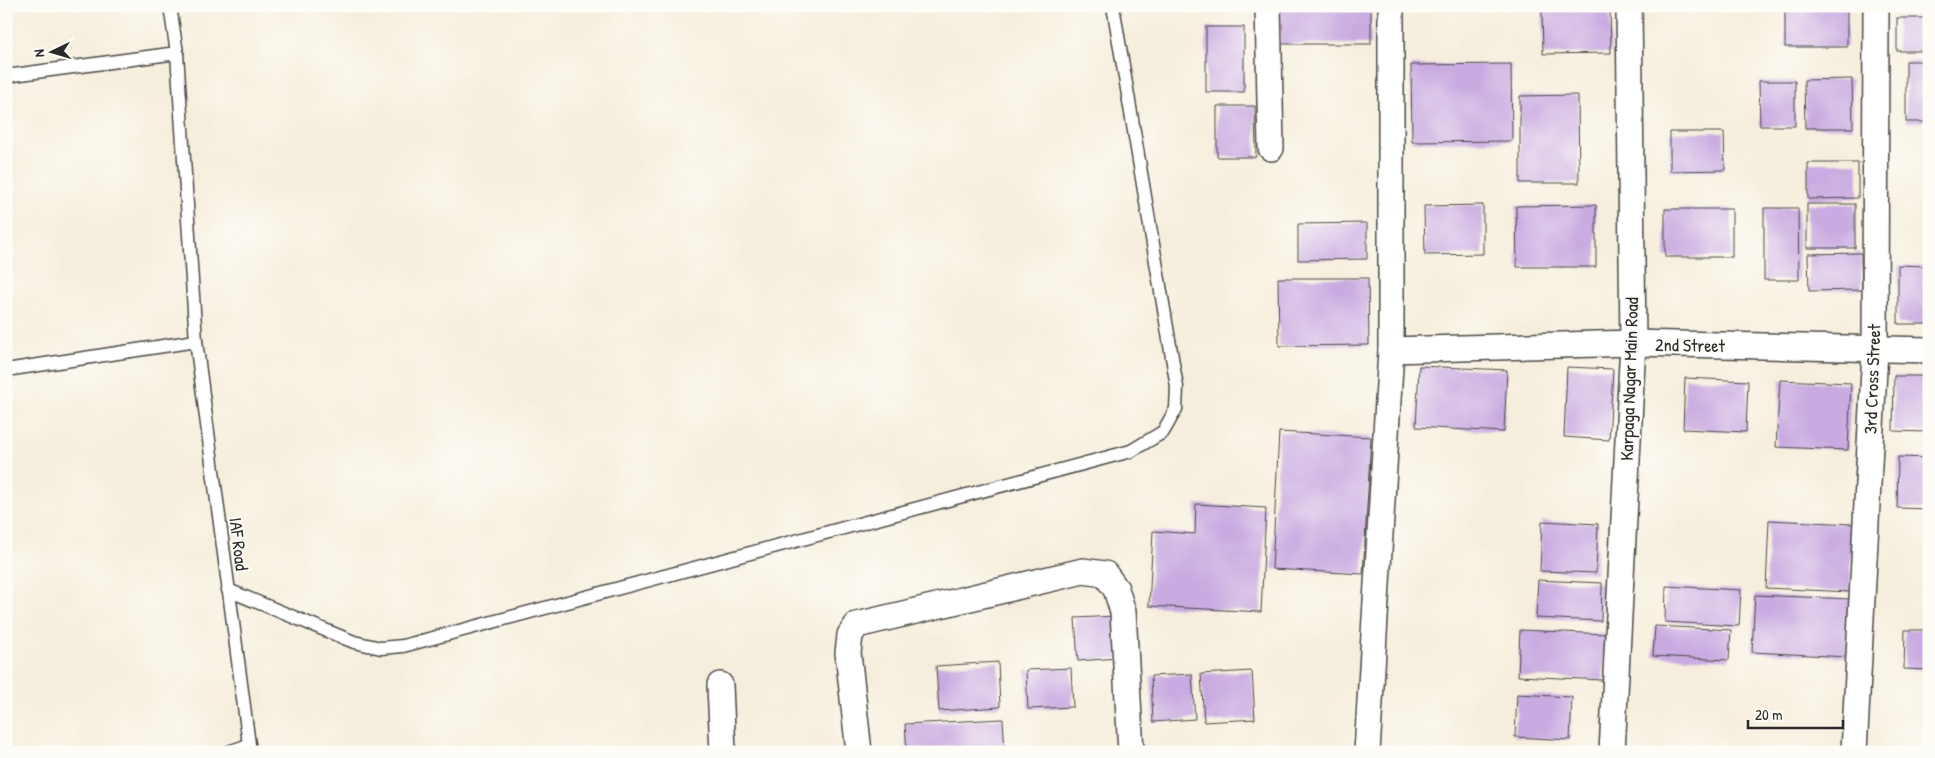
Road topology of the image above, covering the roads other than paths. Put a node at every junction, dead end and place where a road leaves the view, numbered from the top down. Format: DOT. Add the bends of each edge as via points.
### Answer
graph roads {
  1 [pos="170,6"];
  2 [pos="1113,6"];
  3 [pos="1268,6"];
  4 [pos="1391,6"];
  5 [pos="1629,6"];
  6 [pos="1876,6"];
  7 [pos="177,53"];
  8 [pos="6,76"];
  9 [pos="1271,148"];
  10 [pos="196,341"];
  11 [pos="1633,343"];
  12 [pos="1391,350"];
  13 [pos="1875,350"];
  14 [pos="1929,350"];
  15 [pos="6,370"];
  16 [pos="228,590"];
  17 [pos="720,685"];
  18 [pos="250,748"];
  19 [pos="228,752"];
  20 [pos="723,752"];
  21 [pos="860,752"];
  22 [pos="1131,752"];
  23 [pos="1367,752"];
  24 [pos="1612,752"];
  25 [pos="1854,752"];
  1 -- 7 [label="lane, IAF Road"];
  2 -- 16 [label="lane" via="1177,387 1176,409 1163,432 1131,451 403,646 381,648 354,642"];
  3 -- 9 [label="street"];
  4 -- 12 [label="street"];
  5 -- 11 [label="street, Karpaga Nagar Main Road"];
  6 -- 13 [label="street, 3rd Cross Street"];
  7 -- 8 [label="lane"];
  7 -- 10 [label="lane, IAF Road"];
  10 -- 15 [label="lane"];
  10 -- 16 [label="lane, IAF Road"];
  11 -- 12 [label="street, 2nd Street"];
  11 -- 13 [label="street, 2nd Street"];
  11 -- 24 [label="street, Karpaga Nagar Main Road"];
  12 -- 23 [label="street"];
  13 -- 14 [label="street, 2nd Street"];
  13 -- 25 [label="street, 3rd Cross Street"];
  16 -- 18 [label="lane, IAF Road"];
  17 -- 20 [label="street"];
  18 -- 19 [label="lane"];
  21 -- 22 [label="street" via="848,653 850,634 857,625 1083,571 1105,574 1116,589 1123,612"];
}
